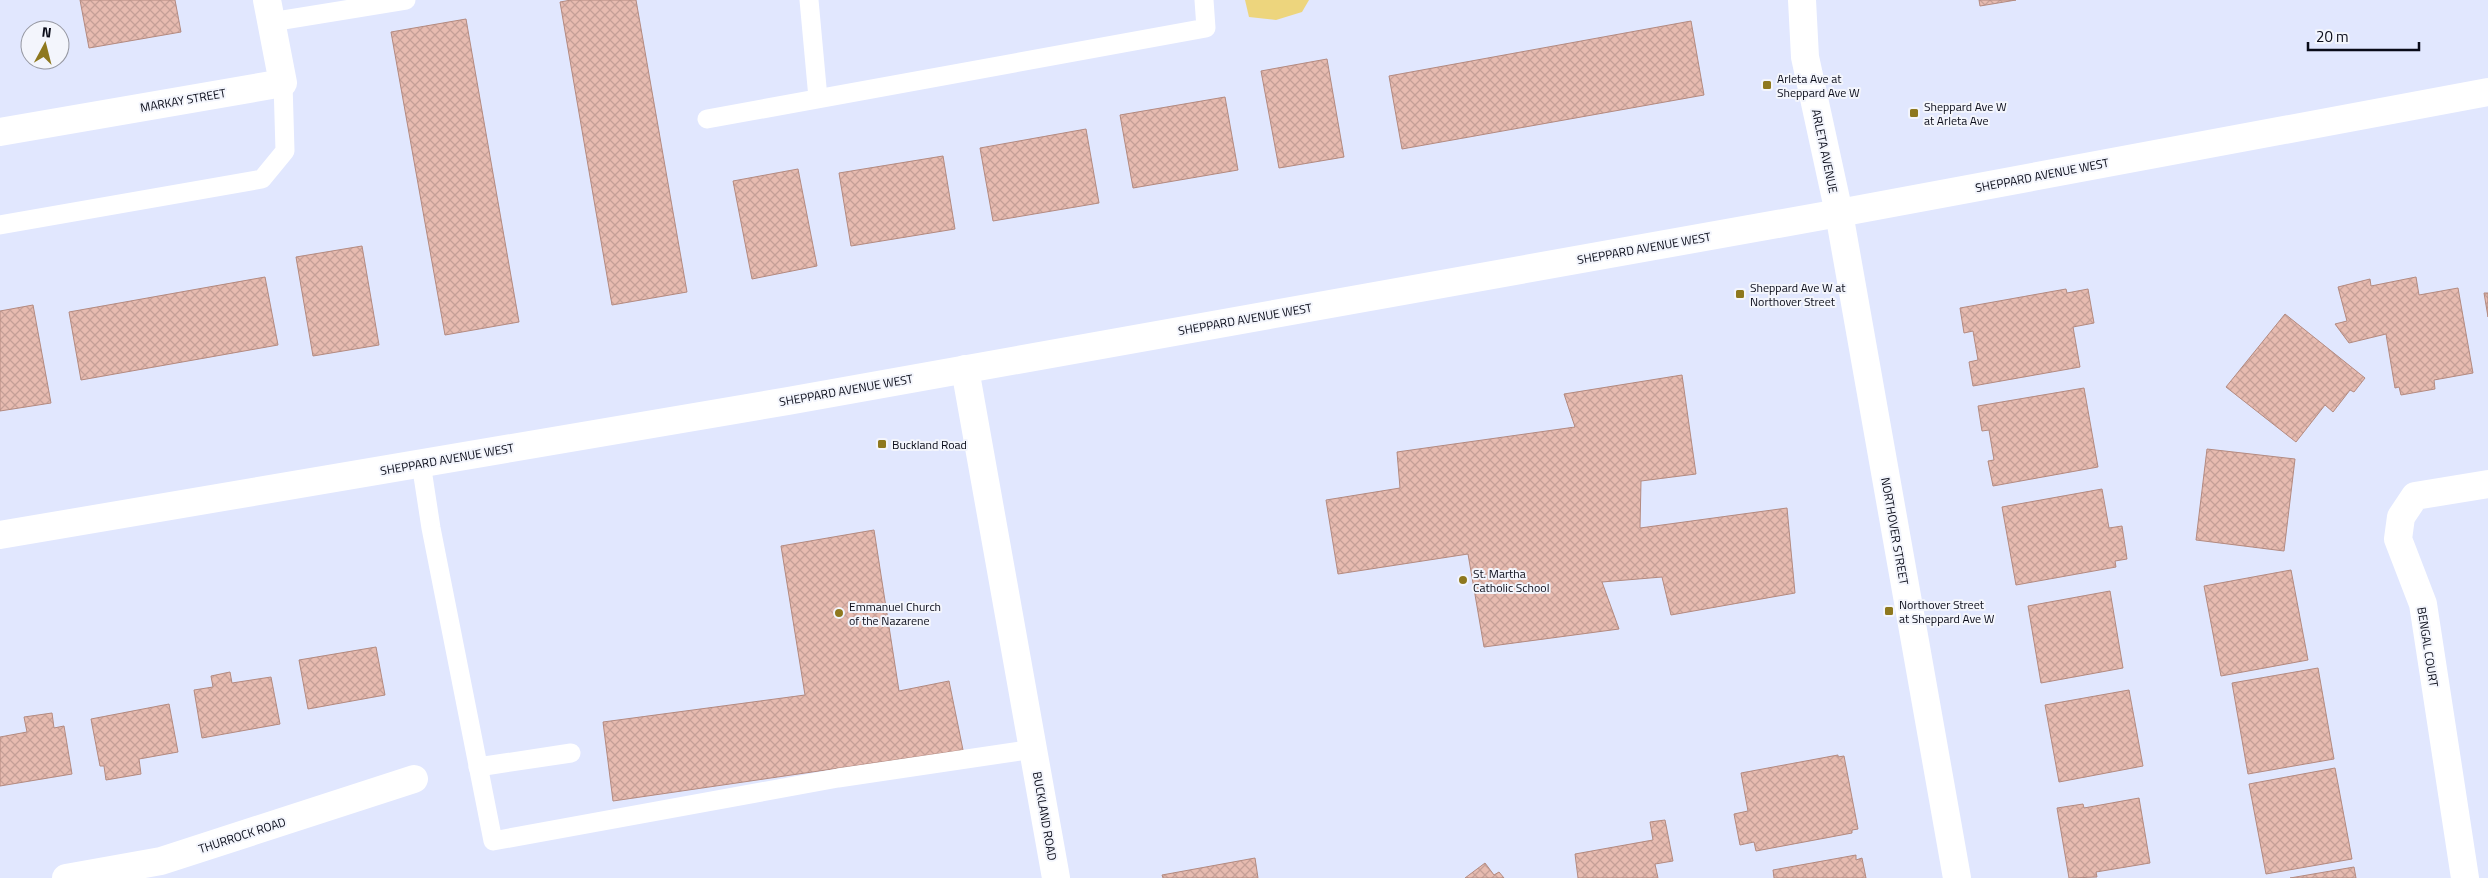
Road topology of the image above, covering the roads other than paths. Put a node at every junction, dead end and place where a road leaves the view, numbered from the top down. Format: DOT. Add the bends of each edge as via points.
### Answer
graph roads {
  1 [pos="406,0"];
  2 [pos="809,0"];
  3 [pos="1204,0"];
  4 [pos="1801,0"];
  5 [pos="269,11"];
  6 [pos="283,83"];
  7 [pos="2488,92"];
  8 [pos="818,98"];
  9 [pos="707,119"];
  10 [pos="0,132"];
  11 [pos="1839,213"];
  12 [pos="0,225"];
  13 [pos="965,370"];
  14 [pos="421,464"];
  15 [pos="2488,484"];
  16 [pos="0,534"];
  17 [pos="1034,749"];
  18 [pos="572,753"];
  19 [pos="478,767"];
  20 [pos="414,779"];
  21 [pos="163,870"];
  22 [pos="66,878"];
  23 [pos="1056,878"];
  24 [pos="1957,878"];
  25 [pos="2465,878"];
  1 -- 5 [label="lane"];
  2 -- 8 [label="lane"];
  3 -- 8 [label="lane" via="1206,28"];
  4 -- 11 [label="street, ARLETA AVENUE" via="1805,56"];
  5 -- 6 [label="street"];
  6 -- 10 [label="street, MARKAY STREET"];
  6 -- 12 [label="lane" via="285,151 262,180"];
  7 -- 11 [label="street, SHEPPARD AVENUE WEST"];
  8 -- 9 [label="lane"];
  11 -- 13 [label="street, SHEPPARD AVENUE WEST"];
  11 -- 24 [label="street, NORTHOVER STREET"];
  13 -- 14 [label="street, SHEPPARD AVENUE WEST"];
  13 -- 17 [label="street, BUCKLAND ROAD"];
  14 -- 16 [label="street, SHEPPARD AVENUE WEST"];
  14 -- 19 [label="lane"];
  15 -- 25 [label="street, BENGAL COURT" via="2415,496 2401,517 2398,539 2423,604"];
  17 -- 19 [label="lane" via="838,778 493,841"];
  17 -- 23 [label="street, BUCKLAND ROAD"];
  18 -- 19 [label="lane"];
  20 -- 21 [label="street, THURROCK ROAD"];
  21 -- 22 [label="street, THURROCK ROAD"];
}
